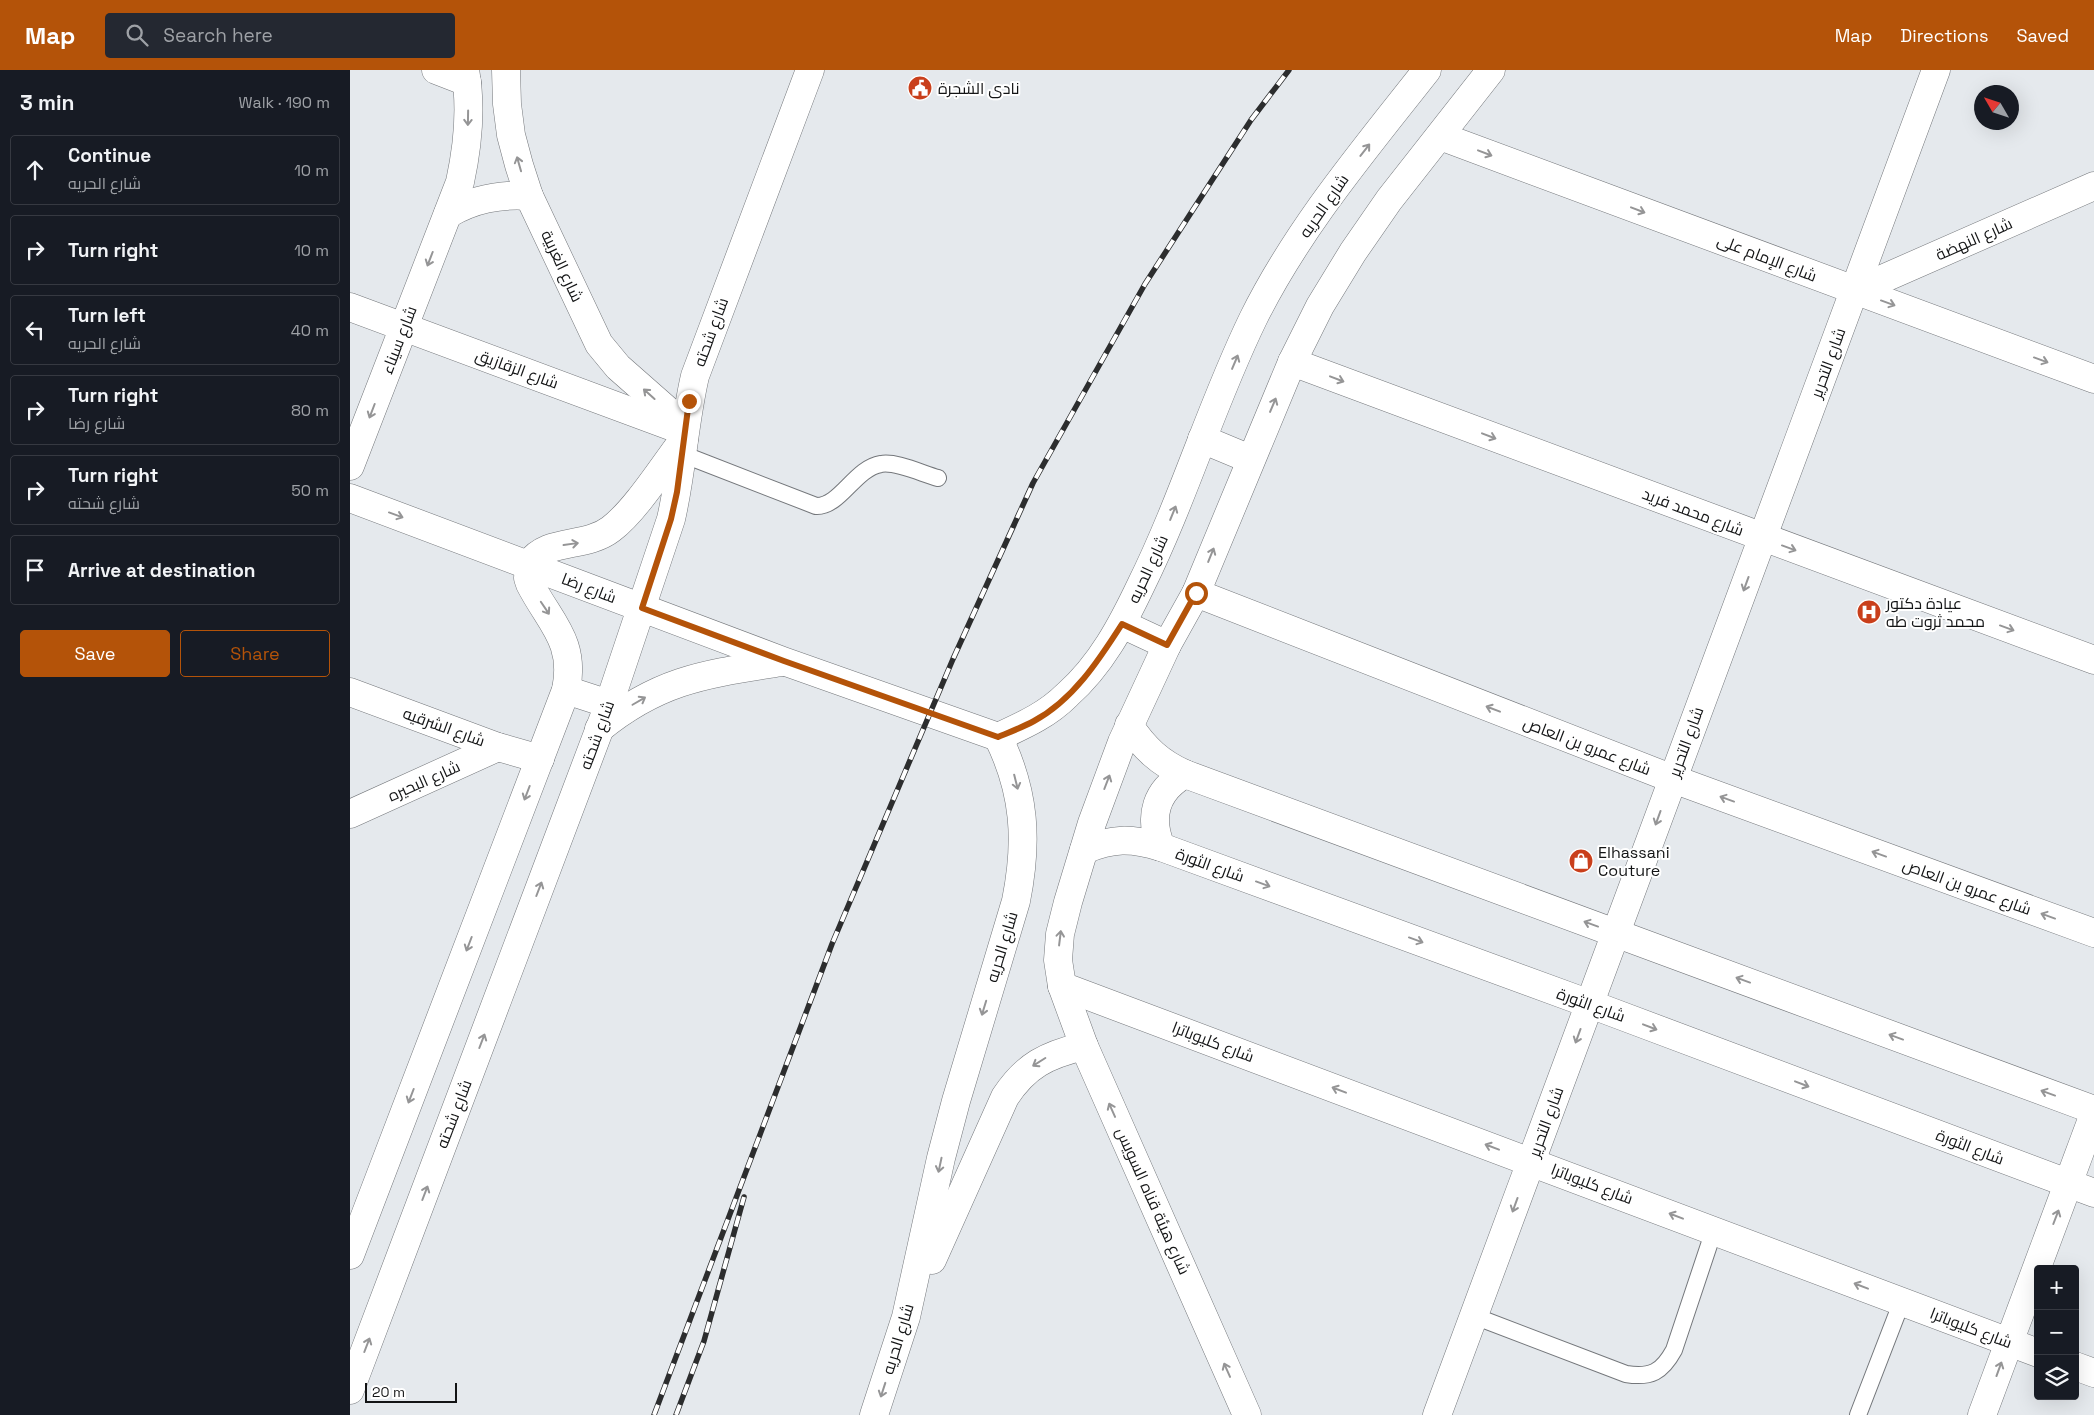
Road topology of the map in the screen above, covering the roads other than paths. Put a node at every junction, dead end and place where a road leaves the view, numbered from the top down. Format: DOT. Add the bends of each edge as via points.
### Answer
graph roads {
  1 [pos="436,70"];
  2 [pos="506,70"];
  3 [pos="810,70"];
  4 [pos="1491,70"];
  5 [pos="1936,70"];
  6 [pos="1423,73"];
  7 [pos="466,76"];
  8 [pos="1440,136"];
  9 [pos="2094,186"];
  10 [pos="529,196"];
  11 [pos="448,214"];
  12 [pos="1854,291"];
  13 [pos="350,307"];
  14 [pos="404,326"];
  15 [pos="1292,362"];
  16 [pos="2094,379"];
  17 [pos="684,438"];
  18 [pos="1202,439"];
  19 [pos="1250,460"];
  20 [pos="350,466"];
  21 [pos="938,478"];
  22 [pos="350,498"];
  23 [pos="1762,538"];
  24 [pos="528,564"];
  25 [pos="1196,593"];
  26 [pos="642,608"];
  27 [pos="1122,624"];
  28 [pos="1167,645"];
  29 [pos="2094,660"];
  30 [pos="784,661"];
  31 [pos="566,690"];
  32 [pos="350,692"];
  33 [pos="609,704"];
  34 [pos="1129,725"];
  35 [pos="599,729"];
  36 [pos="998,737"];
  37 [pos="498,747"];
  38 [pos="540,759"];
  39 [pos="1186,774"];
  40 [pos="1673,779"];
  41 [pos="350,814"];
  42 [pos="1161,847"];
  43 [pos="1084,850"];
  44 [pos="1616,933"];
  45 [pos="2094,933"];
  46 [pos="1062,986"];
  47 [pos="1590,1004"];
  48 [pos="1084,1046"];
  49 [pos="2094,1110"];
  50 [pos="2094,1114"];
  51 [pos="1531,1161"];
  52 [pos="2069,1184"];
  53 [pos="2094,1193"];
  54 [pos="1714,1230"];
  55 [pos="350,1255"];
  56 [pos="1902,1301"];
  57 [pos="906,1316"];
  58 [pos="1474,1316"];
  59 [pos="2009,1342"];
  60 [pos="2034,1351"];
  61 [pos="2079,1367"];
  62 [pos="2094,1373"];
  63 [pos="350,1390"];
  64 [pos="874,1415"];
  65 [pos="1247,1415"];
  66 [pos="1437,1415"];
  67 [pos="1858,1415"];
  68 [pos="1982,1415"];
  1 -- 7 [label="street"];
  10 -- 2 [label="street, شارع الغربية, one-way" via="511,135"];
  3 -- 17 [label="street, شارع شحته" via="703,351 693,384"];
  4 -- 8 [label="street"];
  5 -- 12 [label="street, شارع التحرير"];
  18 -- 6 [label="street, شارع الحريه, one-way" via="1253,319 1289,256 1329,196"];
  7 -- 11 [label="street, one-way" via="467,149 460,182"];
  8 -- 12 [label="street, شارع الإمام على, one-way"];
  8 -- 15 [label="street" via="1352,252"];
  9 -- 12 [label="street, شارع النهضة"];
  10 -- 11 [label="street" via="487,197 460,206"];
  17 -- 10 [label="street, شارع الغربية, one-way" via="599,344"];
  11 -- 14 [label="street, شارع سيناء, one-way"];
  12 -- 16 [label="street, شارع الإمام على, one-way"];
  12 -- 23 [label="street, شارع التحرير"];
  13 -- 14 [label="street, شارع الزقازيق"];
  14 -- 17 [label="street, شارع الزقازيق"];
  14 -- 20 [label="street, شارع سيناء, one-way"];
  19 -- 15 [label="street, one-way"];
  15 -- 23 [label="street, شارع محمد فريد, one-way"];
  17 -- 21 [label="lane" via="816,506 828,504 862,473 880,464"];
  24 -- 17 [label="street, one-way" via="544,550 591,540 610,530 627,515"];
  17 -- 26 [label="street, شارع شحته" via="671,519"];
  18 -- 19 [label="street"];
  27 -- 18 [label="street, شارع الحريه, one-way" via="1158,550"];
  25 -- 19 [label="street, one-way"];
  22 -- 24 [label="street, شارع رضا, one-way"];
  23 -- 29 [label="street, شارع محمد فريد, one-way"];
  23 -- 40 [label="street, شارع التحرير, one-way"];
  24 -- 26 [label="street, شارع رضا"];
  24 -- 31 [label="street, one-way" via="530,584 557,626 566,647 569,669"];
  25 -- 28 [label="street"];
  40 -- 25 [label="street, شارع عمرو بن العاص, one-way"];
  26 -- 30 [label="street, شارع رضا"];
  26 -- 33 [label="street, شارع شحته"];
  27 -- 28 [label="street"];
  27 -- 36 [label="street, شارع الحريه" via="1087,675 1068,695 1035,721"];
  28 -- 34 [label="street"];
  35 -- 30 [label="street, one-way" via="641,699 689,678"];
  30 -- 36 [label="street, شارع رضا"];
  31 -- 33 [label="street"];
  31 -- 38 [label="street"];
  32 -- 37 [label="street, شارع الشرقيه"];
  33 -- 35 [label="street, شارع شحته"];
  34 -- 39 [label="street" via="1153,755"];
  43 -- 34 [label="street, one-way"];
  63 -- 35 [label="street, شارع شحته, one-way"];
  36 -- 57 [label="street, شارع الحريه, one-way" via="1010,761 1022,807 1024,846 1021,878 941,1158"];
  37 -- 38 [label="street, شارع الشرقيه"];
  37 -- 41 [label="street, شارع البحيره"];
  38 -- 55 [label="street, one-way"];
  39 -- 42 [label="street" via="1166,788 1159,799 1154,823"];
  44 -- 39 [label="street, one-way"];
  40 -- 44 [label="street, شارع التحرير, one-way"];
  45 -- 40 [label="street, شارع عمرو بن العاص, one-way"];
  42 -- 43 [label="street, شارع الثورة" via="1142,841 1122,840 1102,842"];
  42 -- 47 [label="street, شارع الثورة, one-way"];
  46 -- 43 [label="street, one-way" via="1058,960 1060,934"];
  44 -- 47 [label="street, شارع التحرير"];
  49 -- 44 [label="street, one-way"];
  46 -- 48 [label="street, شارع هيئة قناه السويس"];
  51 -- 46 [label="street, شارع كليوباترا, one-way"];
  47 -- 51 [label="street, شارع التحرير, one-way"];
  47 -- 52 [label="street, شارع الثورة, one-way"];
  48 -- 57 [label="street, one-way" via="1046,1058 1030,1068 1005,1097"];
  65 -- 48 [label="street, شارع هيئة قناه السويس, one-way"];
  50 -- 52 [label="street"];
  54 -- 51 [label="street, شارع كليوباترا, one-way"];
  51 -- 58 [label="street, شارع التحرير, one-way"];
  52 -- 53 [label="street, شارع الثورة"];
  59 -- 52 [label="street, one-way"];
  56 -- 54 [label="street, شارع كليوباترا, one-way"];
  54 -- 58 [label="lane" via="1674,1350 1667,1363 1656,1372 1641,1376 1626,1374"];
  56 -- 59 [label="street, شارع كليوباترا"];
  56 -- 67 [label="lane"];
  57 -- 64 [label="street, شارع الحريه, one-way"];
  58 -- 66 [label="street, شارع التحرير"];
  59 -- 60 [label="street, شارع كليوباترا"];
  68 -- 59 [label="street, one-way"];
  61 -- 62 [label="street"];
}
